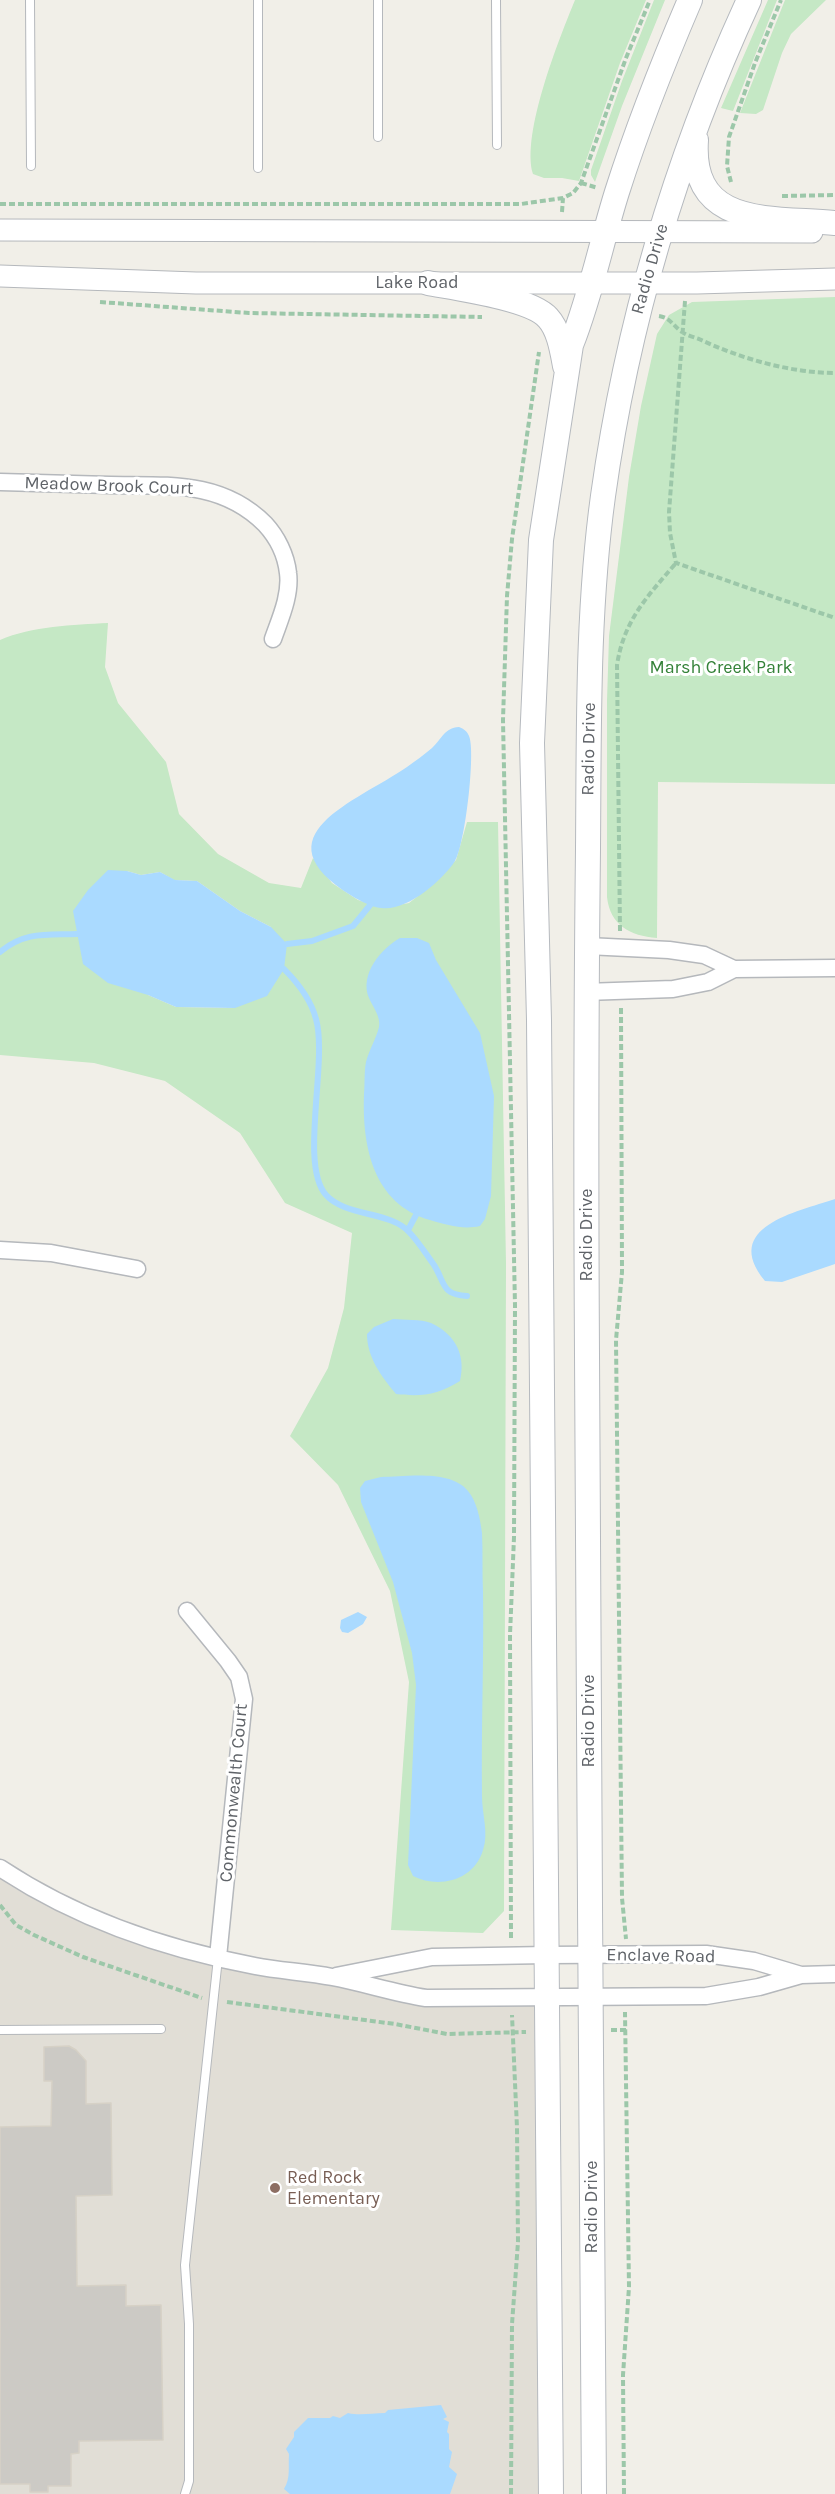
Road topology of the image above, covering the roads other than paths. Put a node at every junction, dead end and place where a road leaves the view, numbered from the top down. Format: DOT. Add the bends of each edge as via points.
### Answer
graph roads {
  1 [pos="30,0"];
  2 [pos="258,0"];
  3 [pos="378,0"];
  4 [pos="496,0"];
  5 [pos="690,0"];
  6 [pos="749,0"];
  7 [pos="701,113"];
  8 [pos="378,137"];
  9 [pos="497,145"];
  10 [pos="31,166"];
  11 [pos="258,168"];
  12 [pos="835,223"];
  13 [pos="0,230"];
  14 [pos="605,232"];
  15 [pos="660,232"];
  16 [pos="835,232"];
  17 [pos="0,276"];
  18 [pos="835,279"];
  19 [pos="428,283"];
  20 [pos="591,283"];
  21 [pos="645,283"];
  22 [pos="567,372"];
  23 [pos="0,482"];
  24 [pos="273,639"];
  25 [pos="587,946"];
  26 [pos="835,968"];
  27 [pos="734,969"];
  28 [pos="585,992"];
  29 [pos="0,1250"];
  30 [pos="137,1269"];
  31 [pos="187,1611"];
  32 [pos="0,1868"];
  33 [pos="547,1954"];
  34 [pos="590,1956"];
  35 [pos="218,1958"];
  36 [pos="835,1974"];
  37 [pos="801,1975"];
  38 [pos="332,1977"];
  39 [pos="548,1998"];
  40 [pos="590,1998"];
  41 [pos="161,2029"];
  42 [pos="0,2030"];
  43 [pos="186,2494"];
  44 [pos="551,2494"];
  45 [pos="594,2494"];
  1 -- 10 [label="lane"];
  2 -- 11 [label="lane"];
  3 -- 8 [label="lane"];
  4 -- 9 [label="lane"];
  5 -- 14 [label="main road" via="640,123"];
  6 -- 7 [label="main road, Radio Drive"];
  7 -- 12 [label="main road" via="696,138 697,167 714,201 743,214"];
  7 -- 15 [label="main road, Radio Drive"];
  13 -- 14 [label="street"];
  14 -- 15 [label="street"];
  14 -- 20 [label="main road"];
  15 -- 16 [label="street"];
  15 -- 21 [label="main road, Radio Drive"];
  17 -- 19 [label="street, Lake Road" via="196,283"];
  18 -- 21 [label="street, Lake Road"];
  19 -- 20 [label="street, Lake Road"];
  19 -- 22 [label="main road" via="516,300 548,317 560,340"];
  20 -- 21 [label="street, Lake Road"];
  20 -- 22 [label="main road" via="571,345"];
  21 -- 25 [label="main road, Radio Drive" via="612,441 593,585"];
  22 -- 33 [label="main road" via="541,540 532,744 540,1043"];
  23 -- 24 [label="street, Meadow Brook Court" via="187,487 231,498 252,511 284,553 288,584"];
  25 -- 27 [label="street" via="704,955"];
  25 -- 28 [label="main road, Radio Drive"];
  26 -- 27 [label="street"];
  27 -- 28 [label="street" via="708,982 673,989"];
  28 -- 34 [label="main road, Radio Drive"];
  29 -- 30 [label="street" via="51,1253"];
  31 -- 35 [label="street, Commonwealth Court" via="239,1677 244,1699"];
  32 -- 35 [label="street" via="100,1921 144,1938"];
  33 -- 34 [label="street, Enclave Road"];
  33 -- 38 [label="street, Enclave Road" via="432,1957"];
  33 -- 39 [label="main road"];
  34 -- 37 [label="street, Enclave Road" via="706,1954 754,1961"];
  34 -- 40 [label="main road, Radio Drive"];
  35 -- 38 [label="street"];
  35 -- 43 [label="lane" via="184,2265 189,2324"];
  36 -- 37 [label="street, Enclave Road"];
  37 -- 40 [label="street, Enclave Road" via="706,1996"];
  38 -- 39 [label="street, Enclave Road" via="426,1998"];
  39 -- 40 [label="street, Enclave Road"];
  39 -- 44 [label="main road"];
  40 -- 45 [label="main road, Radio Drive"];
  41 -- 42 [label="lane"];
}
